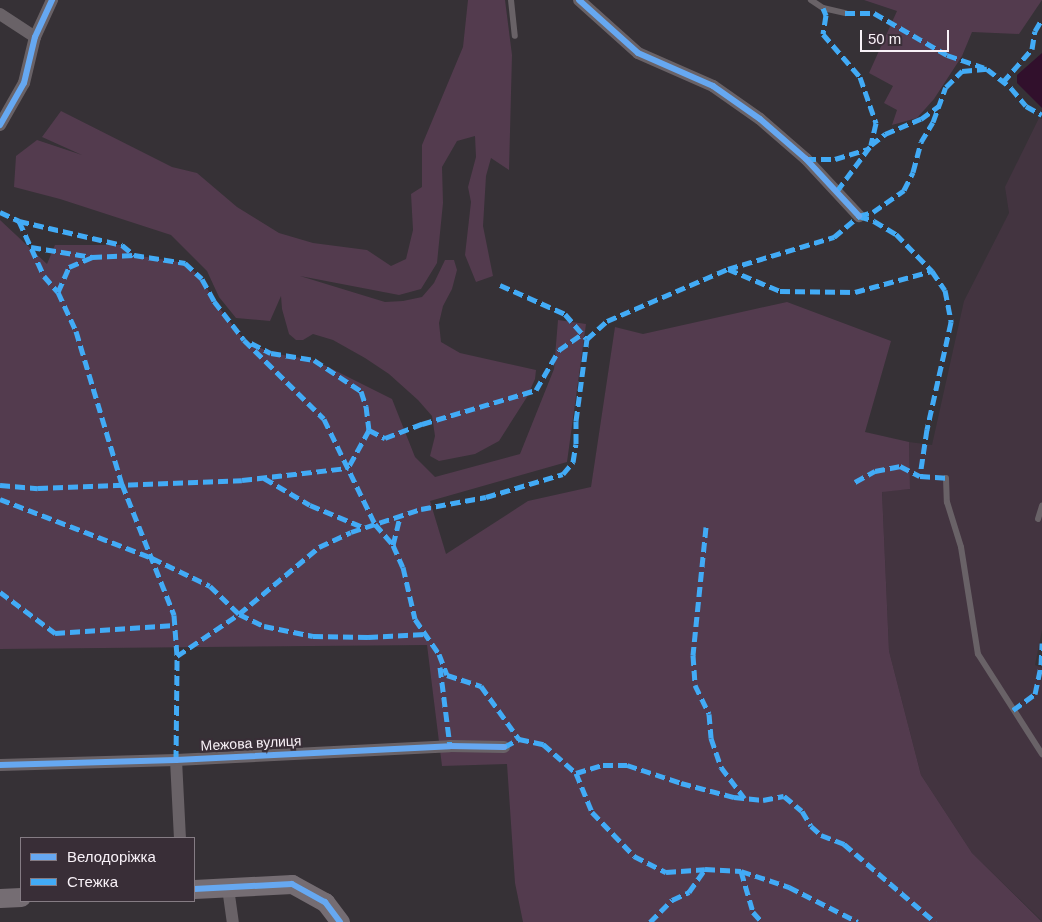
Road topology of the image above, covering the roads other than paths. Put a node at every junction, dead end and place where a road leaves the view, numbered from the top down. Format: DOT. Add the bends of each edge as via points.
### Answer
graph roads {
  1 [pos="52,0"];
  2 [pos="511,0"];
  3 [pos="579,0"];
  4 [pos="811,0"];
  5 [pos="845,13"];
  6 [pos="0,14"];
  7 [pos="35,36"];
  8 [pos="515,36"];
  9 [pos="0,125"];
  10 [pos="859,216"];
  11 [pos="946,478"];
  12 [pos="1042,506"];
  13 [pos="1038,519"];
  14 [pos="504,747"];
  15 [pos="1042,754"];
  16 [pos="176,760"];
  17 [pos="0,765"];
  18 [pos="180,837"];
  19 [pos="228,888"];
  20 [pos="195,889"];
  21 [pos="20,897"];
  22 [pos="0,898"];
  23 [pos="233,922"];
  24 [pos="340,922"];
  1 -- 7 [label="street"];
  2 -- 8 [label="lane"];
  3 -- 10 [label="street" via="638,53 713,86 760,119 806,159"];
  4 -- 5 [label="lane" via="823,8"];
  6 -- 7 [label="street"];
  7 -- 9 [label="street" via="24,83"];
  11 -- 15 [label="lane" via="948,502 962,546 978,654"];
  12 -- 13 [label="lane"];
  14 -- 16 [label="street, Межова вулиця" via="450,746"];
  16 -- 17 [label="street, Межова вулиця"];
  16 -- 18 [label="street"];
  19 -- 20 [label="street"];
  19 -- 23 [label="street"];
  19 -- 24 [label="street" via="292,884 326,902"];
  21 -- 22 [label="street"];
}
